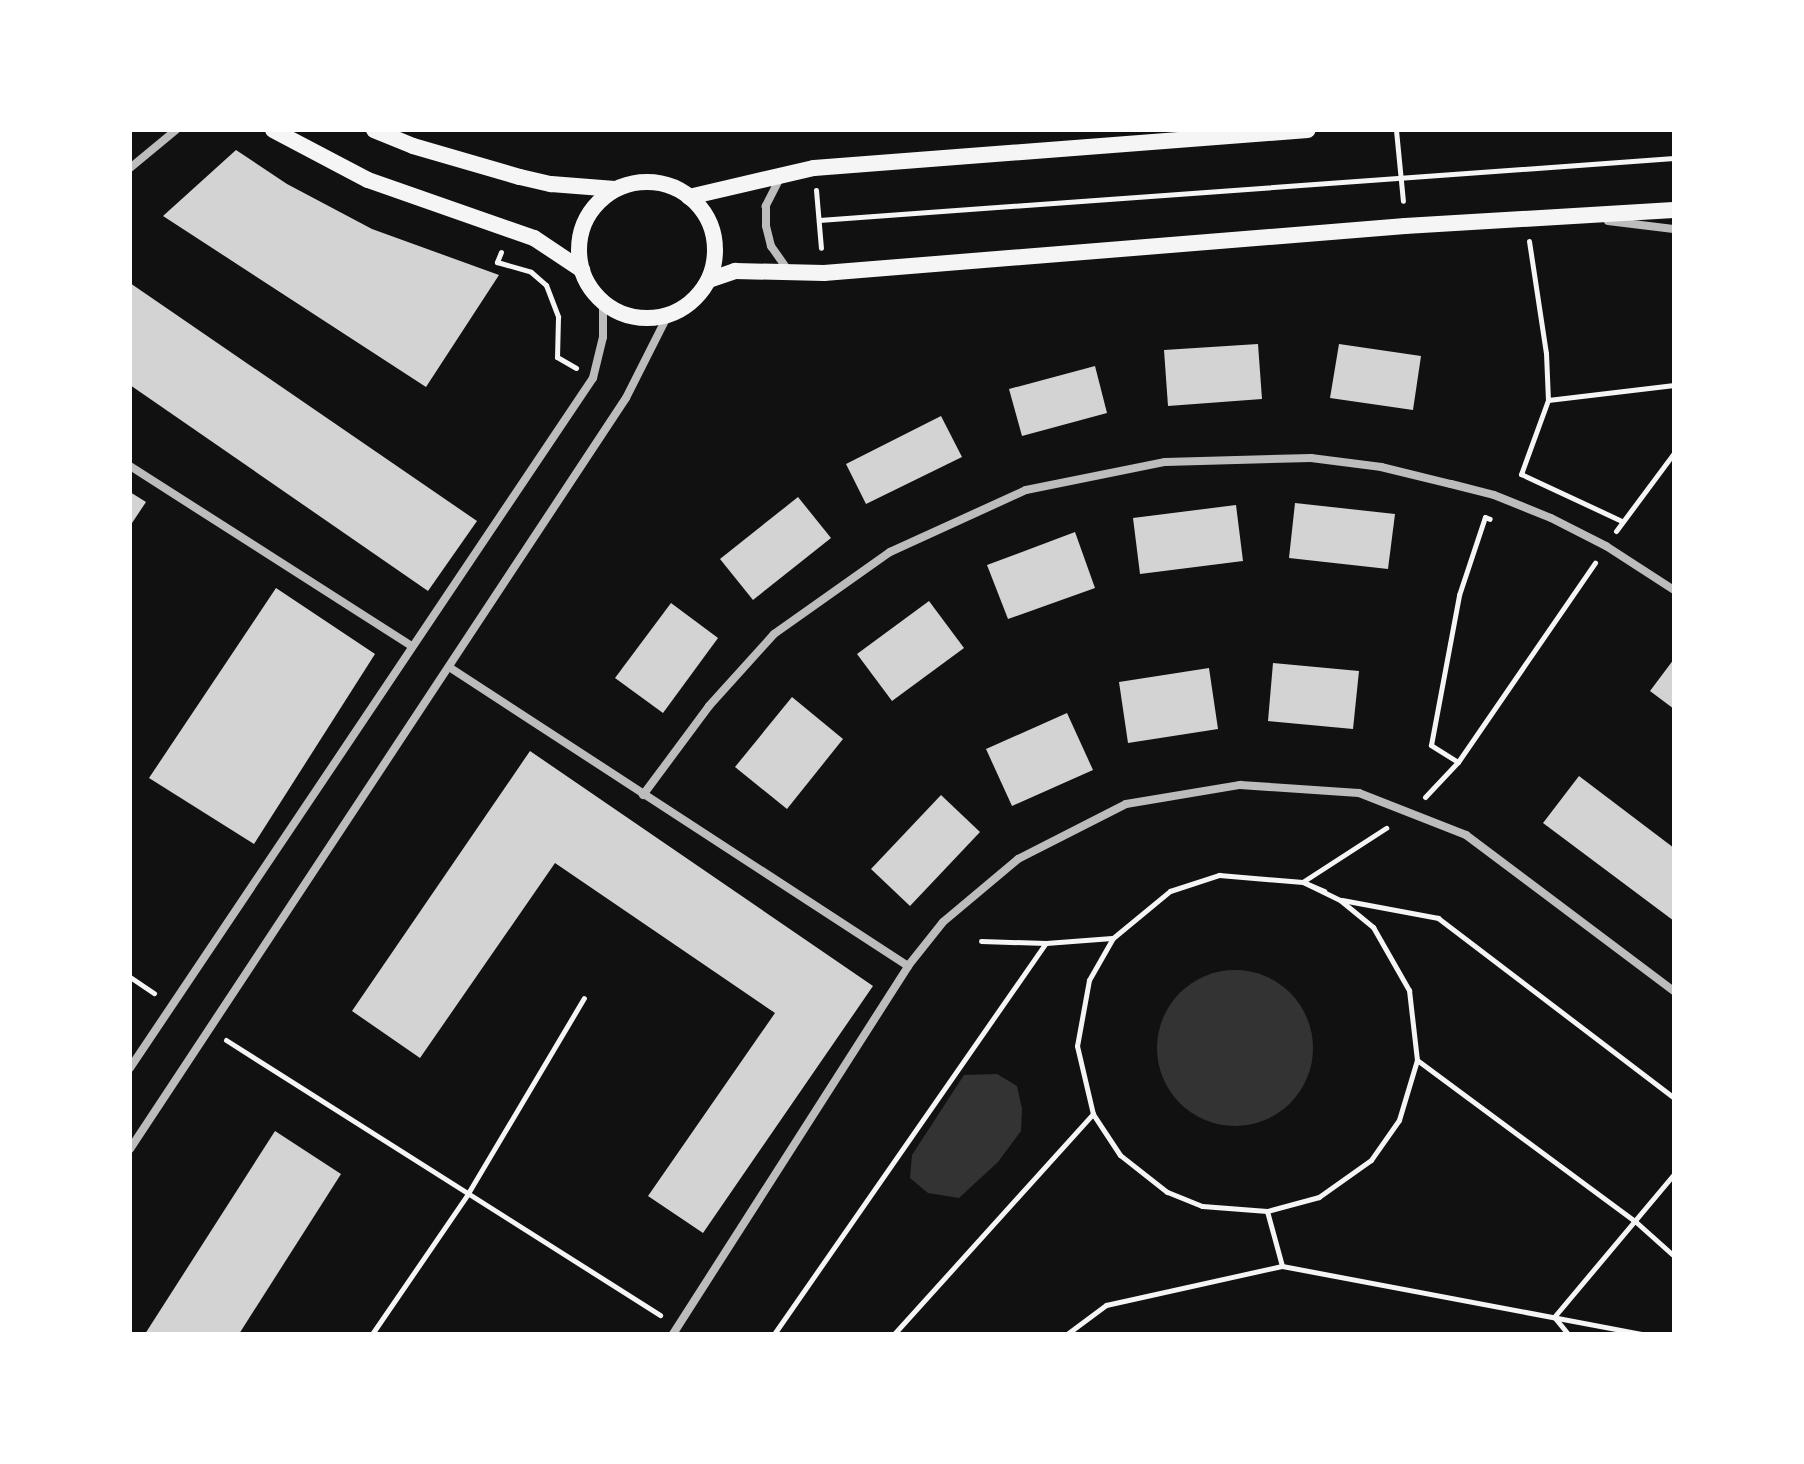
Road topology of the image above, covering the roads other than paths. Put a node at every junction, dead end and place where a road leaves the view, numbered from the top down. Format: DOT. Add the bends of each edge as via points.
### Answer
graph roads {
  1 [pos="176,130"];
  2 [pos="273,130"];
  3 [pos="374,130"];
  4 [pos="1308,130"];
  5 [pos="130,168"];
  6 [pos="782,176"];
  7 [pos="615,189"];
  8 [pos="689,197"];
  9 [pos="1674,210"];
  10 [pos="1580,217"];
  11 [pos="1674,229"];
  12 [pos="582,270"];
  13 [pos="789,272"];
  14 [pos="709,280"];
  15 [pos="603,300"];
  16 [pos="667,317"];
  17 [pos="130,466"];
  18 [pos="1674,590"];
  19 [pos="411,646"];
  20 [pos="449,667"];
  21 [pos="643,795"];
  22 [pos="908,966"];
  23 [pos="1674,991"];
  24 [pos="130,1068"];
  25 [pos="130,1149"];
  26 [pos="676,1330"];
  1 -- 5 [label="street"];
  2 -- 12 [label="main road" via="368,180 559,252"];
  3 -- 7 [label="main road" via="520,177"];
  4 -- 6 [label="main road" via="814,168"];
  6 -- 8 [label="main road"];
  6 -- 13 [label="street" via="766,206 766,226 771,246"];
  7 -- 8 [label="main road" via="633,182 658,182"];
  7 -- 12 [label="main road" via="587,217 578,252"];
  8 -- 14 [label="main road" via="711,233 715,257"];
  9 -- 10 [label="main road"];
  10 -- 11 [label="street"];
  10 -- 13 [label="main road"];
  12 -- 15 [label="main road"];
  13 -- 14 [label="main road" via="735,271"];
  14 -- 16 [label="main road" via="699,297"];
  15 -- 16 [label="main road" via="621,313"];
  15 -- 19 [label="street" via="603,337 593,378"];
  16 -- 20 [label="street" via="626,398"];
  17 -- 19 [label="street"];
  18 -- 21 [label="street" via="1606,546 1494,495 1381,467 1311,458 1165,462 1026,490 890,552 774,634 709,706"];
  19 -- 24 [label="street"];
  20 -- 21 [label="street"];
  20 -- 25 [label="street"];
  21 -- 22 [label="street"];
  22 -- 23 [label="street" via="943,922 1018,859 1126,804 1240,785 1359,793 1466,835"];
  22 -- 26 [label="street"];
}
